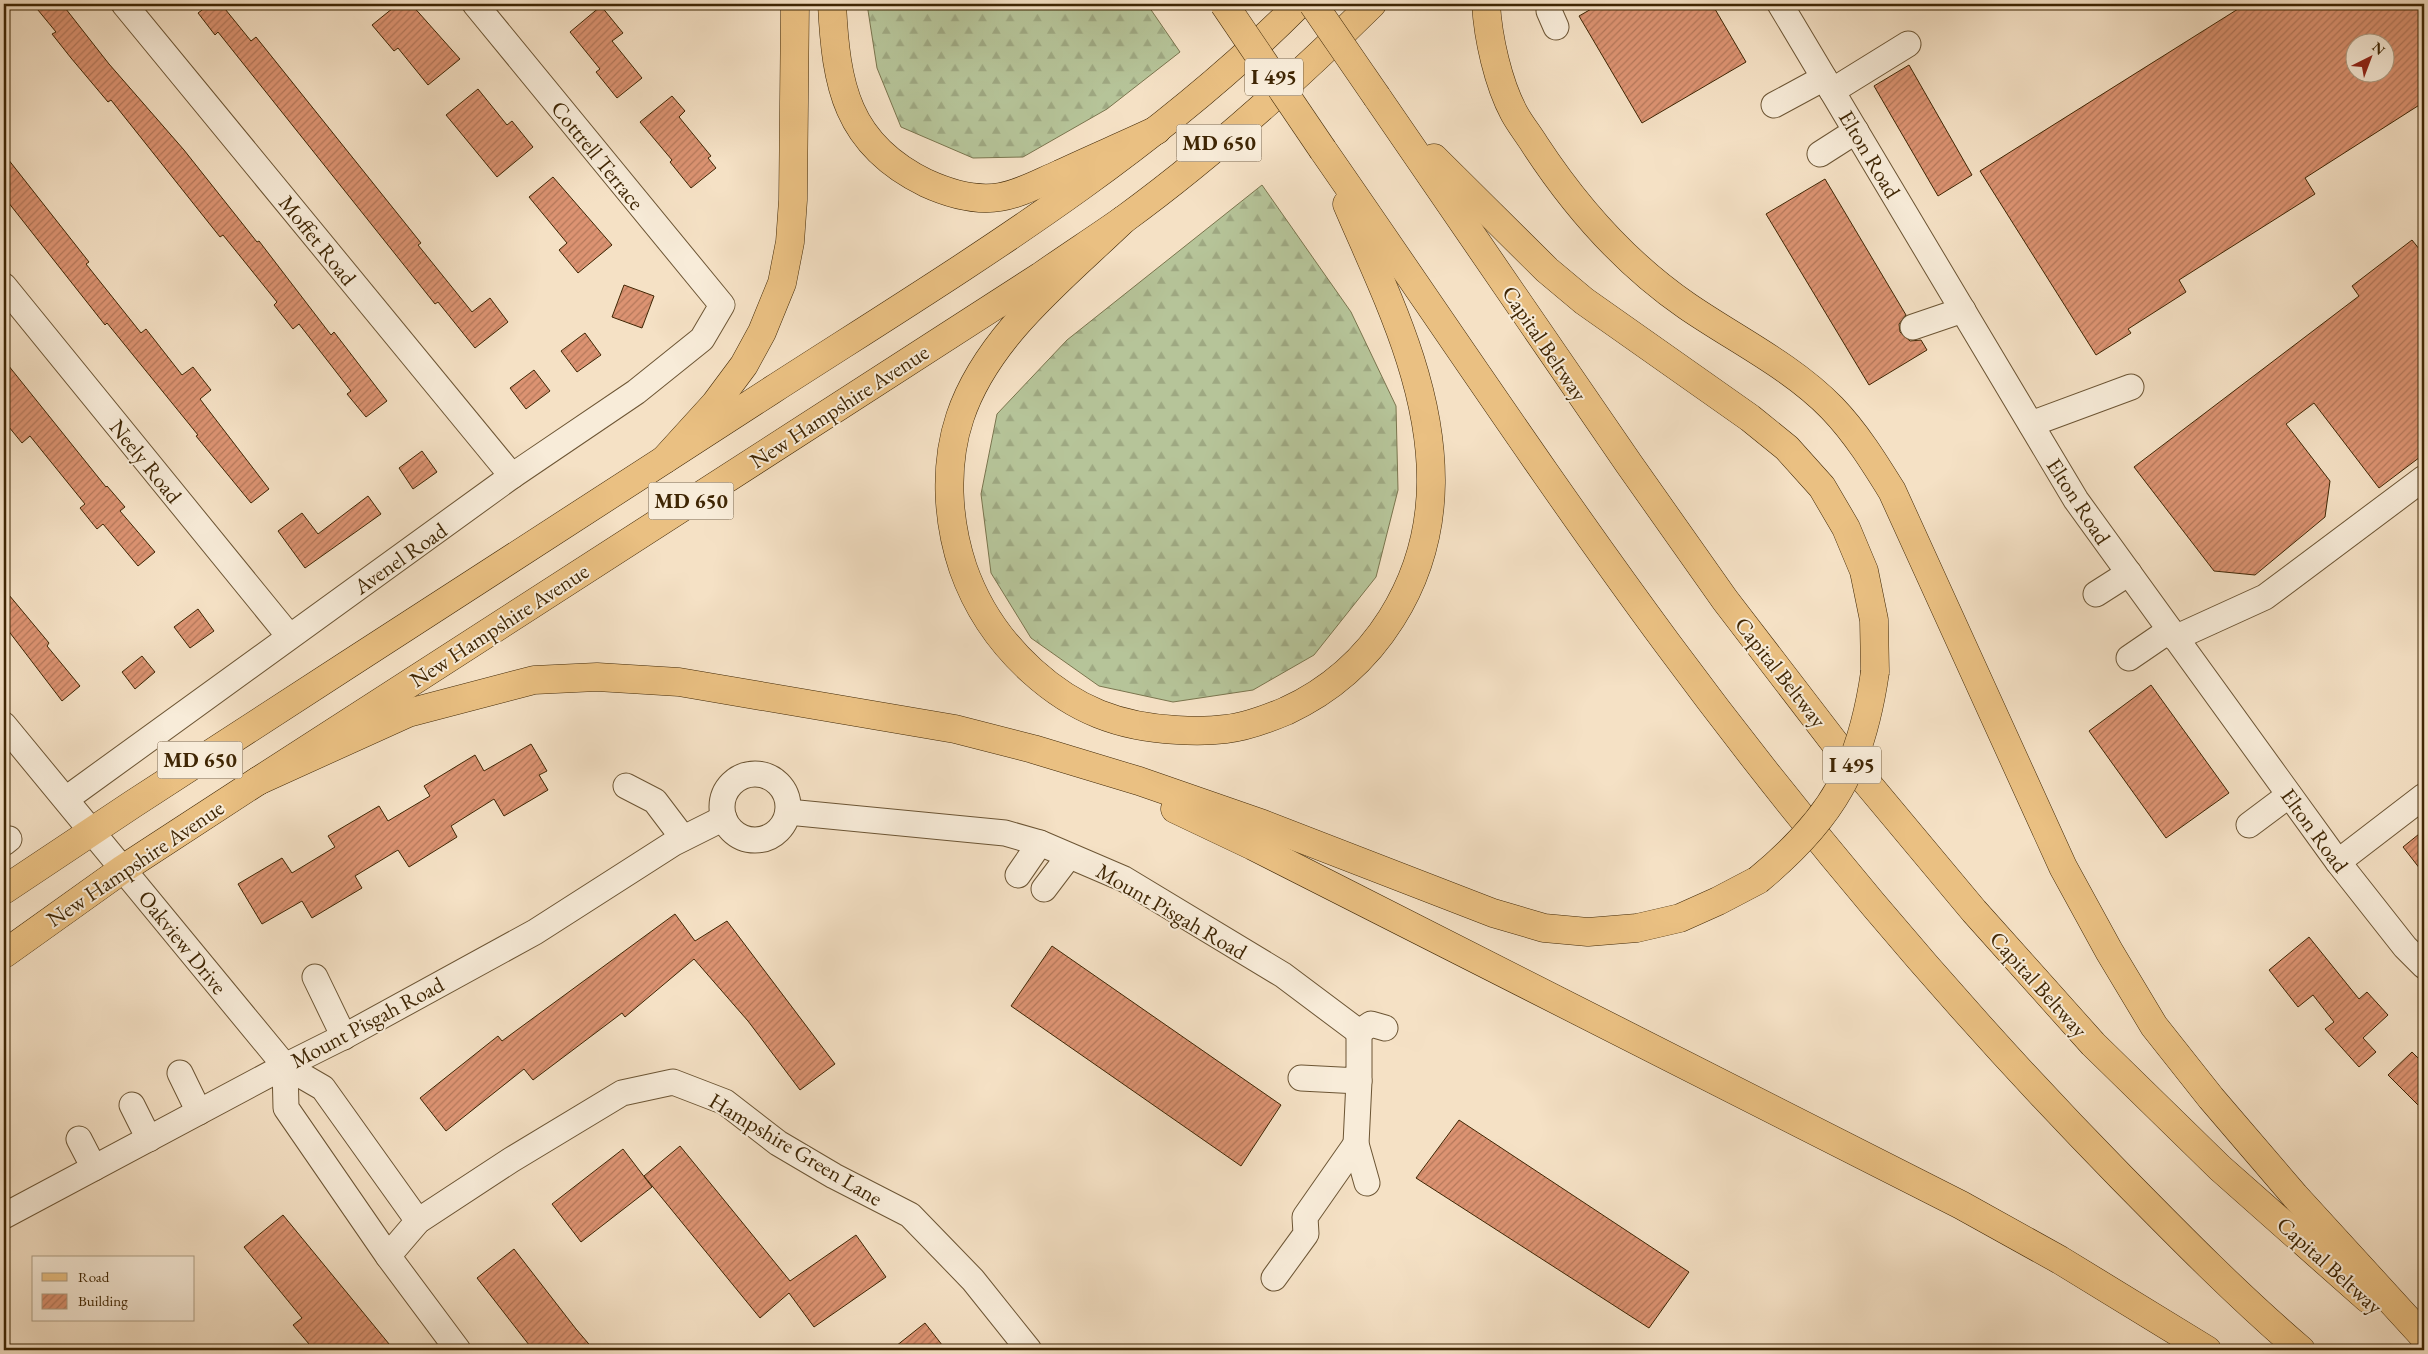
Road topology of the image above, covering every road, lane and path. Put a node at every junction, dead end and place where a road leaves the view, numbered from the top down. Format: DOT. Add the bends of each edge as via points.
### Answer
graph roads {
  1 [pos="124,4"];
  2 [pos="474,4"];
  3 [pos="795,4"];
  4 [pos="832,4"];
  5 [pos="1224,4"];
  6 [pos="1299,4"];
  7 [pos="1312,4"];
  8 [pos="1372,4"];
  9 [pos="1486,4"];
  10 [pos="1780,4"];
  11 [pos="1908,44"];
  12 [pos="1828,84"];
  13 [pos="1377,98"];
  14 [pos="1774,105"];
  15 [pos="1157,130"];
  16 [pos="1856,131"];
  17 [pos="1323,150"];
  18 [pos="1820,154"];
  19 [pos="1123,220"];
  20 [pos="4,286"];
  21 [pos="722,305"];
  22 [pos="1962,310"];
  23 [pos="1913,327"];
  24 [pos="2131,387"];
  25 [pos="2031,424"];
  26 [pos="665,458"];
  27 [pos="512,476"];
  28 [pos="2424,478"];
  29 [pos="2129,573"];
  30 [pos="2096,594"];
  31 [pos="2173,634"];
  32 [pos="289,636"];
  33 [pos="2129,658"];
  34 [pos="4,725"];
  35 [pos="1033,749"];
  36 [pos="258,781"];
  37 [pos="626,786"];
  38 [pos="2289,795"];
  39 [pos="2424,796"];
  40 [pos="66,799"];
  41 [pos="788,812"];
  42 [pos="724,818"];
  43 [pos="2249,824"];
  44 [pos="91,831"];
  45 [pos="683,838"];
  46 [pos="1040,843"];
  47 [pos="1069,856"];
  48 [pos="2338,862"];
  49 [pos="123,869"];
  50 [pos="1018,875"];
  51 [pos="1044,889"];
  52 [pos="4,890"];
  53 [pos="4,954"];
  54 [pos="2424,966"];
  55 [pos="315,977"];
  56 [pos="1385,1028"];
  57 [pos="1359,1032"];
  58 [pos="344,1037"];
  59 [pos="285,1066"];
  60 [pos="180,1073"];
  61 [pos="1301,1078"];
  62 [pos="1359,1081"];
  63 [pos="132,1105"];
  64 [pos="199,1112"];
  65 [pos="79,1139"];
  66 [pos="149,1139"];
  67 [pos="1356,1144"];
  68 [pos="94,1168"];
  69 [pos="1367,1183"];
  70 [pos="4,1216"];
  71 [pos="418,1221"];
  72 [pos="388,1256"];
  73 [pos="1274,1278"];
  74 [pos="2424,1337"];
  75 [pos="2424,1349"];
  76 [pos="458,1350"];
  77 [pos="1029,1350"];
  78 [pos="2207,1350"];
  79 [pos="2301,1350"];
  1 -- 27 [label="street, Moffet Road"];
  2 -- 21 [label="street, Cottrell Terrace"];
  3 -- 26 [label="main road" via="793,200 790,242 782,283 744,365 715,404"];
  4 -- 15 [label="main road" via="834,47 843,95 857,125 877,150 907,174 936,187 972,197 1000,197 1034,186"];
  5 -- 17 [label="main road, I 495, bridge"];
  6 -- 15 [label="main road, MD 650" via="1217,81"];
  7 -- 13 [label="main road, Capital Beltway / I 495, bridge"];
  8 -- 19 [label="main road, New Hampshire Avenue / MD 650" via="1313,62"];
  9 -- 74 [label="main road" via="1496,63 1514,113 1546,163 1580,206 1650,277 1686,305 1788,372 1831,408 1865,447 1892,491 2063,867 2154,1026 2294,1196"];
  10 -- 12 [label="street, Elton Road"];
  11 -- 12 [label="street"];
  12 -- 14 [label="street"];
  12 -- 16 [label="street, Elton Road"];
  13 -- 35 [label="main road, bridge" via="1547,270 1584,301 1750,418 1788,448 1822,487 1846,528 1864,571 1874,620 1875,672 1869,714 1842,787 1815,826 1787,856 1758,880 1680,918 1637,928 1588,932 1544,928 1493,913 1263,824"];
  13 -- 75 [label="main road, Capital Beltway / I 495" via="1725,600 1847,759 1974,911 2093,1044 2154,1106"];
  15 -- 26 [label="main road, MD 650" via="1012,236"];
  16 -- 18 [label="street"];
  16 -- 22 [label="street, Elton Road"];
  17 -- 19 [label="main road" via="1404,339 1420,391 1429,444 1431,483 1426,528 1416,574 1396,614 1369,650 1337,681 1300,704 1268,719 1229,729 1157,729 1118,722 1084,708 1051,688 1021,661 990,625 969,584 954,541 949,497 952,453 960,417 976,380 996,347"];
  17 -- 79 [label="main road, I 495" via="1667,642 1796,812 1917,956 2038,1092 2170,1227"];
  19 -- 36 [label="main road, New Hampshire Avenue / MD 650"];
  20 -- 32 [label="street, Neely Road"];
  21 -- 27 [label="street, Avenel Road" via="702,339 636,392"];
  22 -- 23 [label="street"];
  22 -- 25 [label="street, Elton Road"];
  24 -- 25 [label="street"];
  25 -- 29 [label="street, Elton Road" via="2076,500"];
  26 -- 44 [label="main road, MD 650"];
  27 -- 32 [label="street, Avenel Road"];
  28 -- 31 [label="street" via="2265,597"];
  29 -- 30 [label="street"];
  29 -- 31 [label="street, Elton Road"];
  31 -- 33 [label="street"];
  31 -- 38 [label="street, Elton Road"];
  32 -- 40 [label="street, Avenel Road"];
  34 -- 40 [label="street, Oakview Drive"];
  35 -- 36 [label="main road" via="955,729 679,682 597,677 534,680 408,713"];
  35 -- 78 [label="main road" via="1135,790 1253,846 1961,1206 2060,1260"];
  36 -- 49 [label="main road, New Hampshire Avenue / MD 650"];
  37 -- 45 [label="street" via="655,801"];
  38 -- 43 [label="street"];
  38 -- 48 [label="street, Elton Road"];
  39 -- 48 [label="street"];
  40 -- 44 [label="street, Oakview Drive"];
  41 -- 42 [label="street" via="784,824 765,839 741,836"];
  41 -- 42 [label="street" via="788,800 775,779 751,774 730,786 724,796"];
  41 -- 46 [label="street, Mount Pisgah Road" via="1005,833"];
  42 -- 45 [label="street, Mount Pisgah Road"];
  44 -- 49 [label="street, Oakview Drive"];
  44 -- 52 [label="main road, MD 650"];
  45 -- 58 [label="street, Mount Pisgah Road" via="535,932"];
  46 -- 47 [label="street, Mount Pisgah Road"];
  46 -- 50 [label="street"];
  47 -- 51 [label="street"];
  47 -- 57 [label="street, Mount Pisgah Road" via="1124,879 1283,975"];
  48 -- 54 [label="street, Elton Road" via="2405,947"];
  49 -- 53 [label="main road, New Hampshire Avenue / MD 650"];
  49 -- 59 [label="street, Oakview Drive"];
  55 -- 58 [label="street"];
  56 -- 57 [label="street" via="1371,1024"];
  57 -- 62 [label="street"];
  58 -- 59 [label="street, Mount Pisgah Road"];
  59 -- 64 [label="street, Mount Pisgah Road"];
  59 -- 71 [label="street" via="323,1088"];
  59 -- 72 [label="street" via="286,1108"];
  60 -- 64 [label="street"];
  61 -- 62 [label="street"];
  62 -- 67 [label="street"];
  63 -- 66 [label="street"];
  64 -- 66 [label="street, Mount Pisgah Road"];
  65 -- 68 [label="street"];
  66 -- 68 [label="street, Mount Pisgah Road"];
  67 -- 69 [label="street"];
  67 -- 73 [label="street" via="1305,1217 1306,1234"];
  68 -- 70 [label="street, Mount Pisgah Road"];
  71 -- 72 [label="street, Hampshire Green Lane"];
  71 -- 77 [label="street, Hampshire Green Lane" via="622,1092 673,1082 725,1102 778,1143 910,1215 973,1280"];
  72 -- 76 [label="street"];
}
